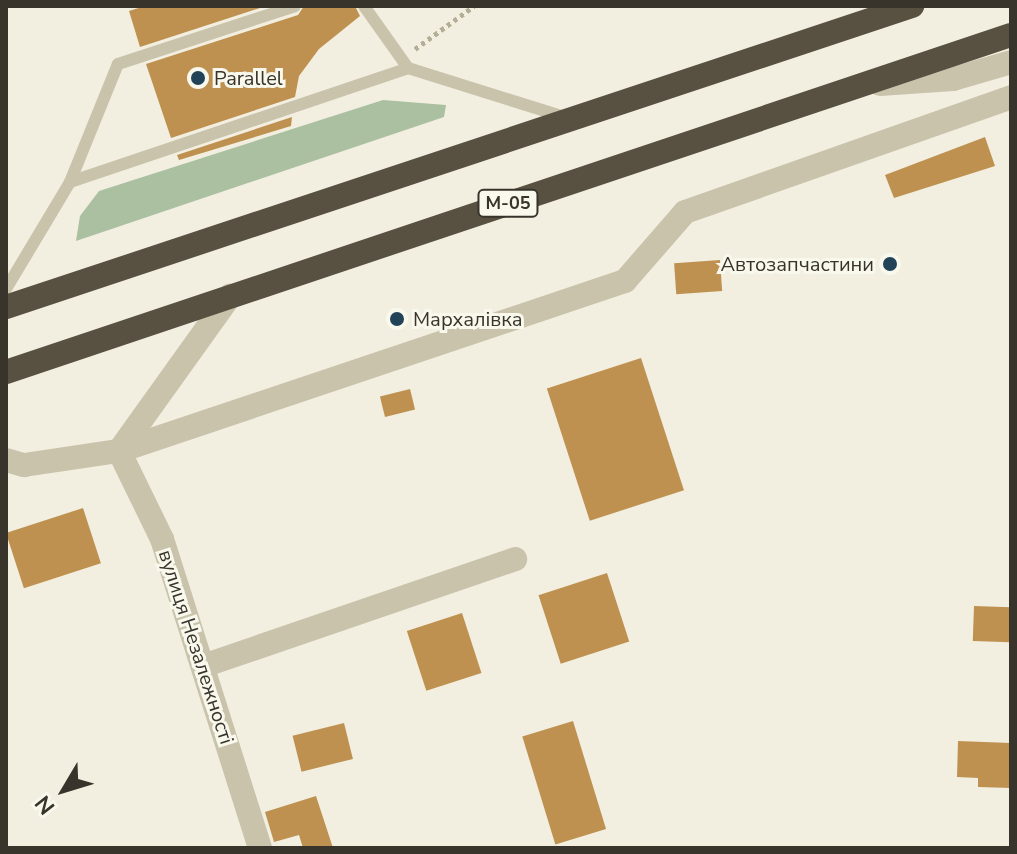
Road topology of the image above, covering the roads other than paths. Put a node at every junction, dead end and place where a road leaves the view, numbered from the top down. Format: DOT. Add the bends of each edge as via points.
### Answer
graph roads {
  1 [pos="295,6"];
  2 [pos="364,6"];
  3 [pos="912,6"];
  4 [pos="1011,35"];
  5 [pos="1011,62"];
  6 [pos="404,64"];
  7 [pos="861,85"];
  8 [pos="1011,97"];
  9 [pos="571,119"];
  10 [pos="70,182"];
  11 [pos="6,289"];
  12 [pos="230,296"];
  13 [pos="6,307"];
  14 [pos="6,372"];
  15 [pos="119,451"];
  16 [pos="6,460"];
  17 [pos="515,559"];
  18 [pos="203,666"];
  19 [pos="260,848"];
  1 -- 10 [label="lane" via="118,64"];
  2 -- 6 [label="lane"];
  3 -- 9 [label="highway"];
  4 -- 7 [label="highway, М-05"];
  5 -- 7 [label="street" via="953,79"];
  6 -- 9 [label="lane"];
  6 -- 10 [label="lane"];
  7 -- 12 [label="highway, М-05"];
  8 -- 15 [label="street" via="685,212 625,281"];
  9 -- 13 [label="highway"];
  10 -- 11 [label="lane"];
  12 -- 14 [label="highway, М-05"];
  12 -- 15 [label="street"];
  15 -- 16 [label="street" via="24,465"];
  15 -- 18 [label="street, вулиця Незалежності" via="162,539"];
  17 -- 18 [label="street"];
  18 -- 19 [label="street, вулиця Незалежності"];
}
